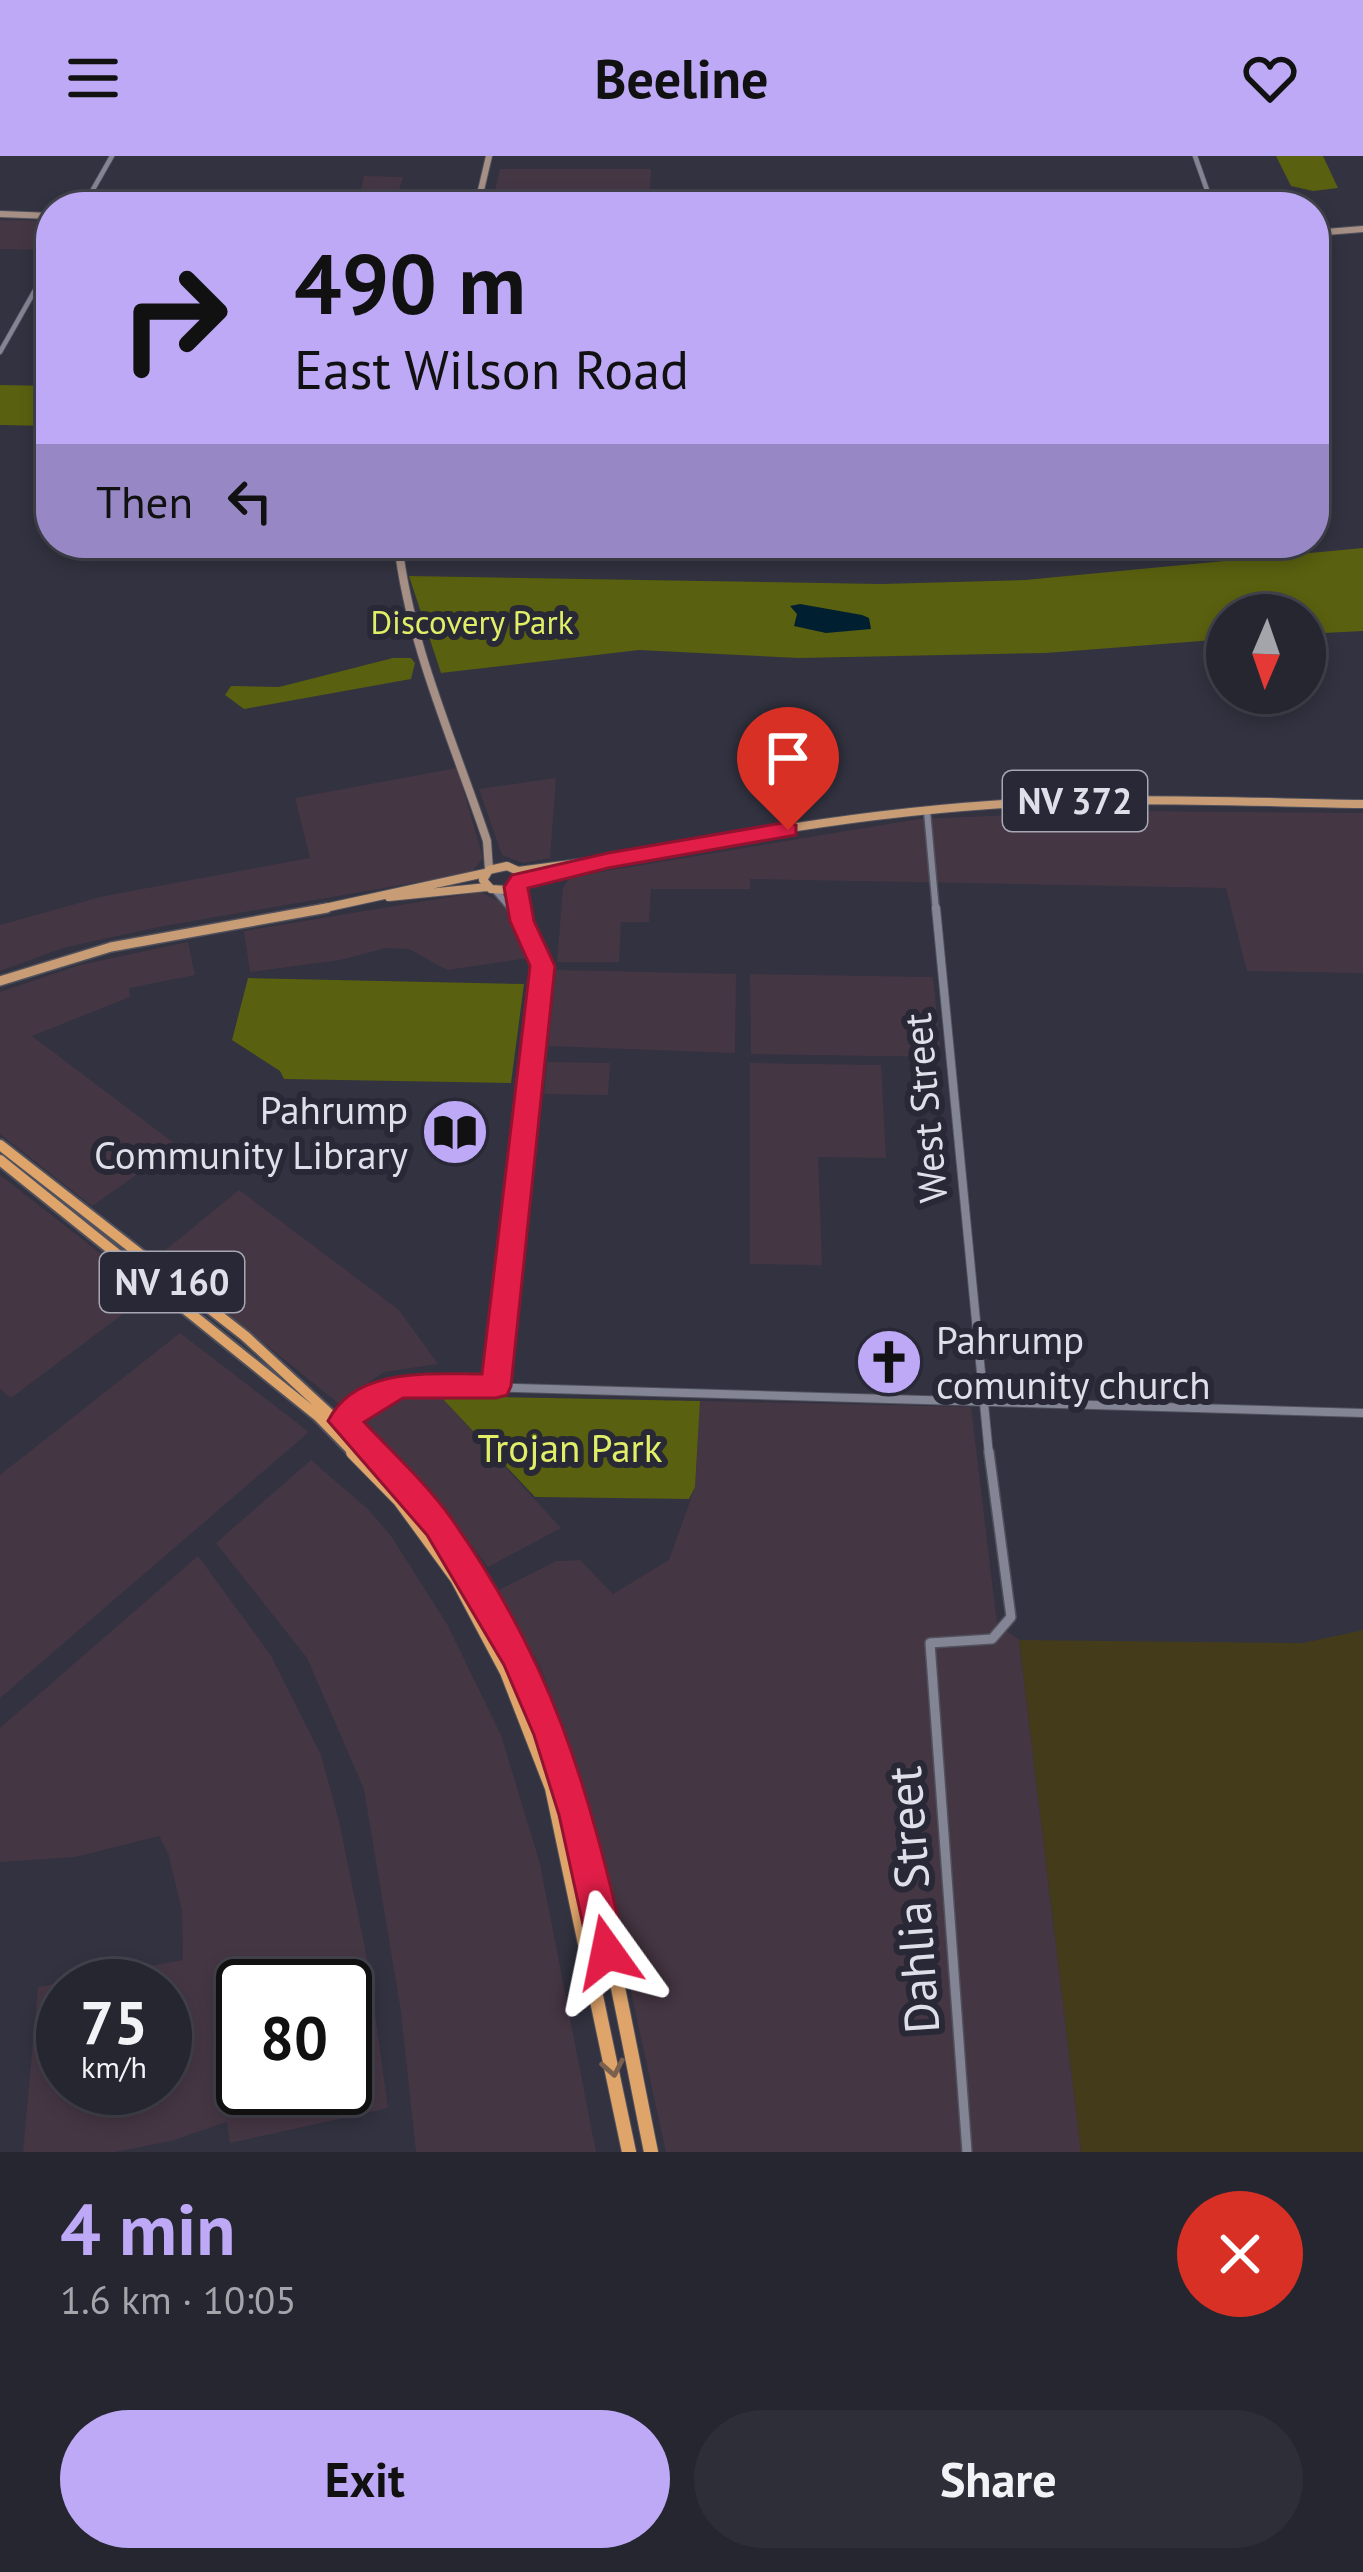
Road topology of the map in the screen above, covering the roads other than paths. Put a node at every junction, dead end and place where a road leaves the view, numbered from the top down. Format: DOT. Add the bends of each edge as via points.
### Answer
graph roads {
  1 [pos="112,156"];
  2 [pos="489,156"];
  3 [pos="1195,156"];
  4 [pos="91,192"];
  5 [pos="481,192"];
  6 [pos="1208,192"];
  7 [pos="0,216"];
  8 [pos="36,216"];
  9 [pos="1363,229"];
  10 [pos="1329,232"];
  11 [pos="36,288"];
  12 [pos="0,352"];
  13 [pos="400,558"];
  14 [pos="1363,805"];
  15 [pos="927,811"];
  16 [pos="489,854"];
  17 [pos="507,866"];
  18 [pos="487,872"];
  19 [pos="518,880"];
  20 [pos="491,889"];
  21 [pos="389,897"];
  22 [pos="522,921"];
  23 [pos="0,981"];
  24 [pos="0,1145"];
  25 [pos="0,1160"];
  26 [pos="496,1386"];
  27 [pos="982,1400"];
  28 [pos="1363,1412"];
  29 [pos="338,1425"];
  30 [pos="631,2147"];
  31 [pos="651,2152"];
  32 [pos="967,2152"];
  1 -- 4 [label="street"];
  2 -- 5 [label="main road"];
  3 -- 6 [label="street"];
  7 -- 8 [label="main road"];
  9 -- 10 [label="main road"];
  11 -- 12 [label="street"];
  13 -- 16 [label="main road"];
  14 -- 15 [label="main road, NV 372" via="1133,800"];
  15 -- 19 [label="main road, NV 372"];
  15 -- 27 [label="street, West Street"];
  16 -- 17 [label="main road"];
  16 -- 18 [label="main road"];
  17 -- 18 [label="main road, NV 372"];
  17 -- 19 [label="main road"];
  18 -- 20 [label="main road"];
  18 -- 21 [label="main road, NV 372"];
  19 -- 20 [label="main road, NV 372"];
  19 -- 22 [label="street"];
  20 -- 21 [label="main road, NV 372"];
  20 -- 22 [label="street"];
  21 -- 23 [label="main road, NV 372" via="111,947"];
  22 -- 26 [label="street" via="542,966"];
  24 -- 29 [label="highway, NV 160"];
  25 -- 29 [label="highway, NV 160"];
  26 -- 27 [label="street"];
  26 -- 29 [label="street" via="401,1386"];
  27 -- 28 [label="street"];
  27 -- 32 [label="street, Dahlia Street" via="1011,1617 992,1639 930,1643"];
  29 -- 30 [label="highway, NV 160, one-way" via="426,1532 521,1704 566,1843"];
  29 -- 31 [label="highway, NV 160" via="402,1481 479,1586 552,1735"];
}
